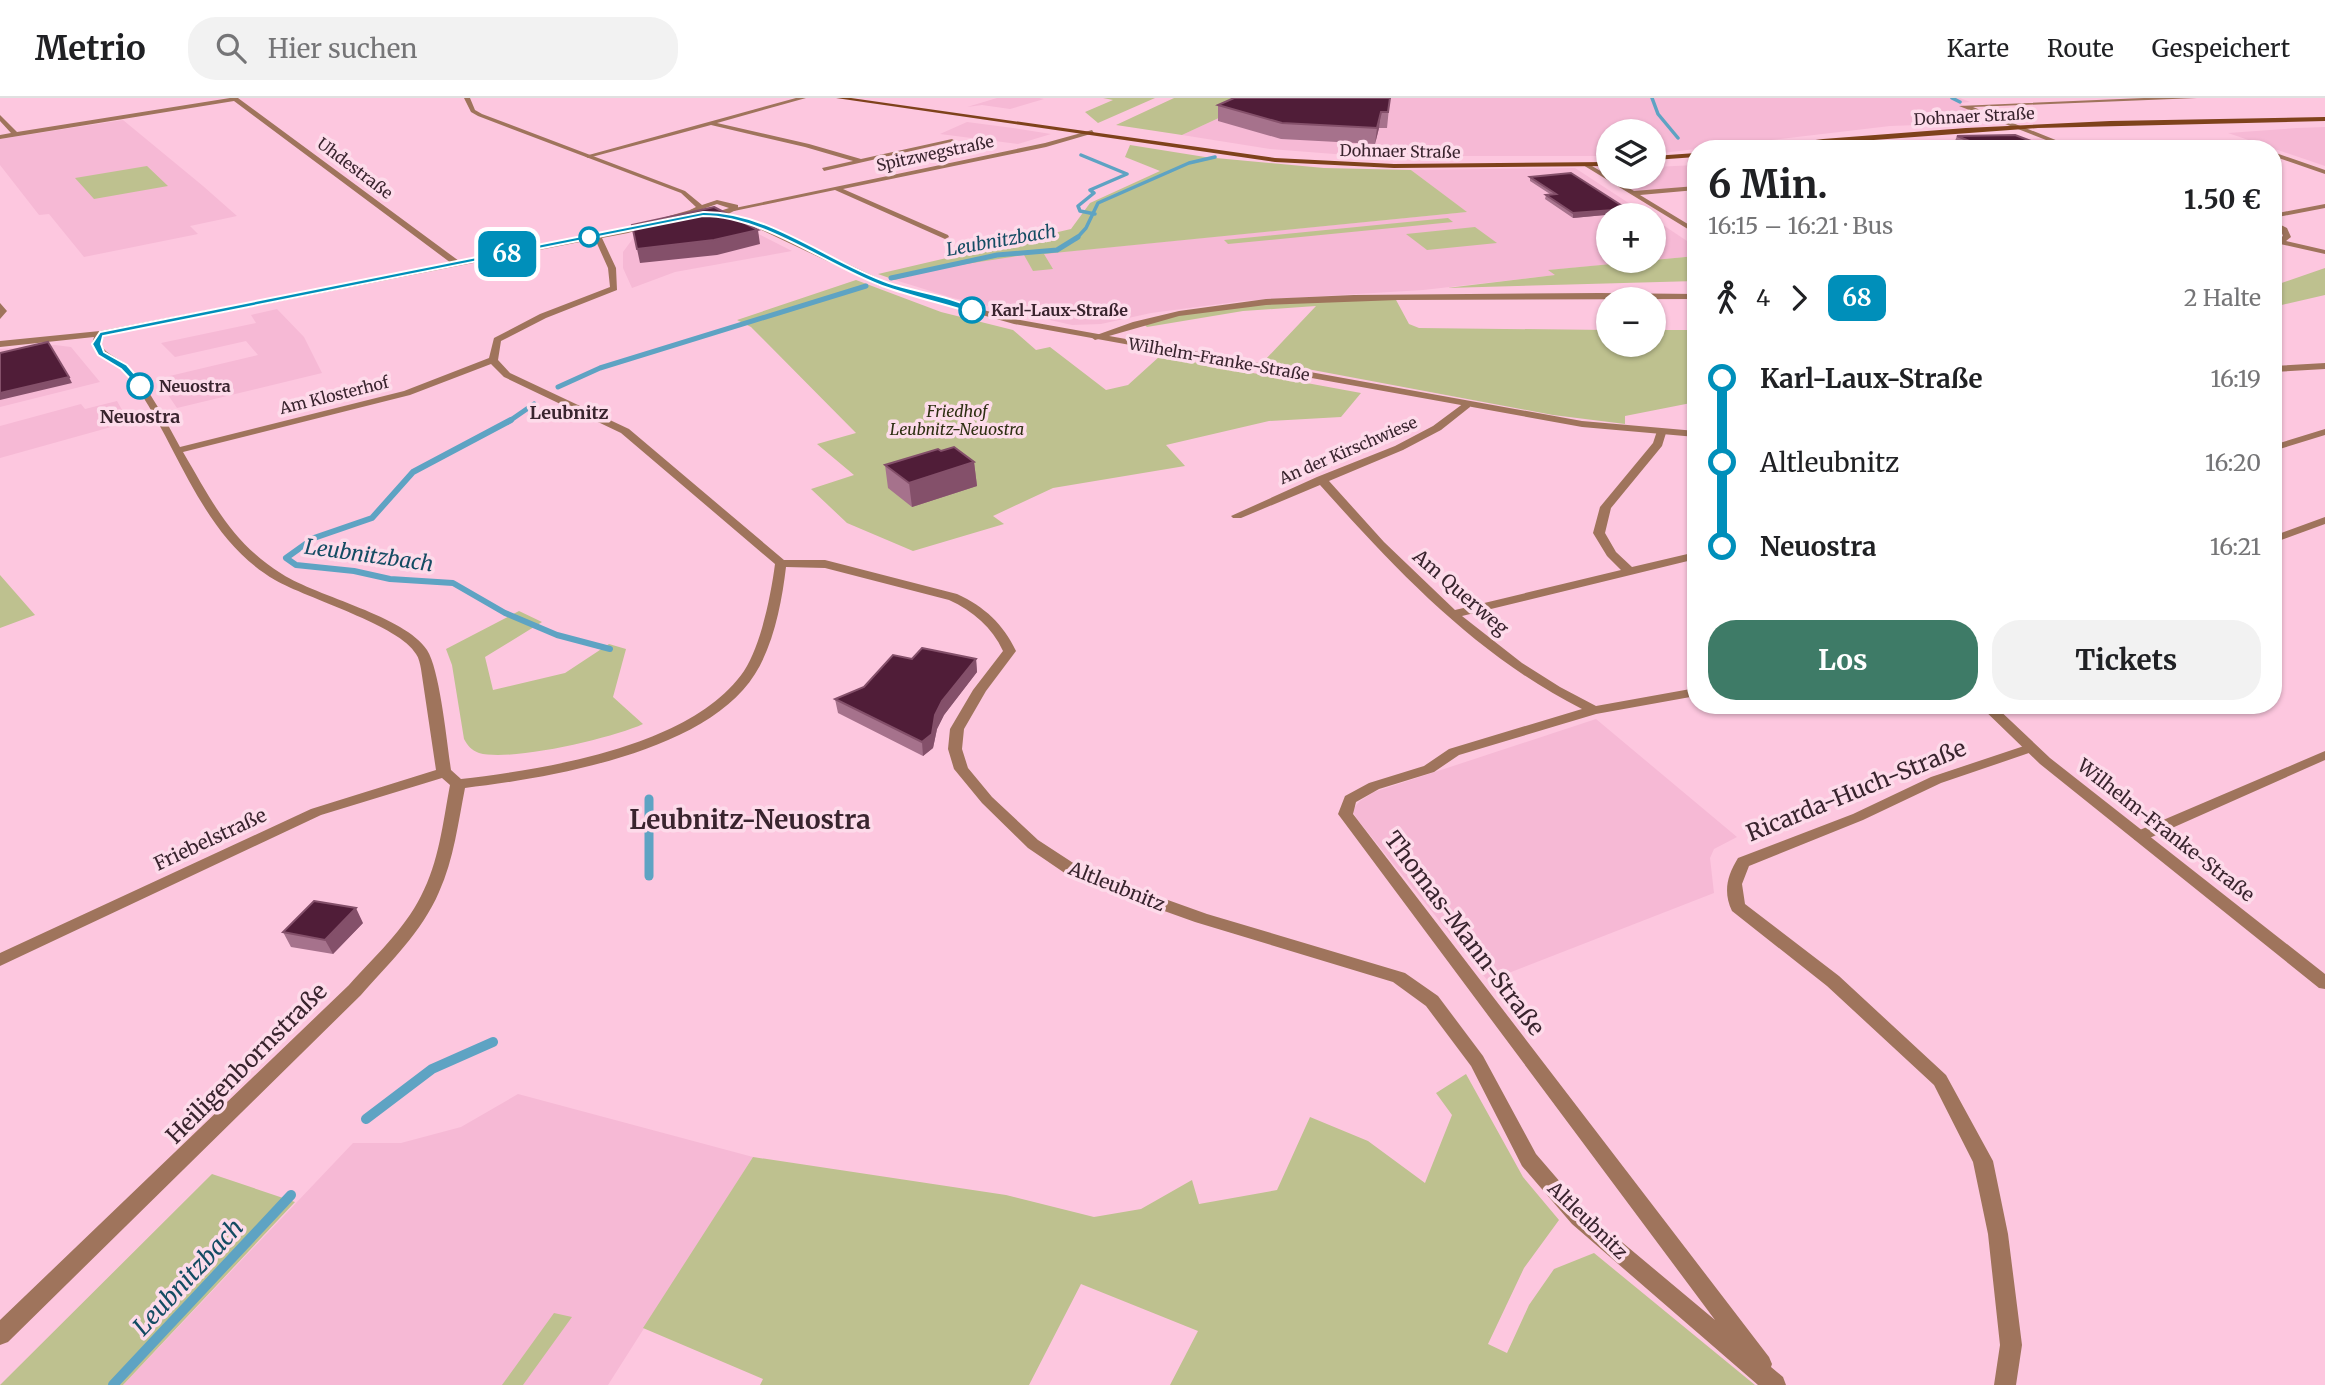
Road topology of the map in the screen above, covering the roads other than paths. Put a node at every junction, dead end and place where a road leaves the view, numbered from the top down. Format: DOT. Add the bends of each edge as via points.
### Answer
graph roads {
  1 [pos="235,98"];
  2 [pos="467,98"];
  3 [pos="803,98"];
  4 [pos="839,98"];
  5 [pos="2018,98"];
  6 [pos="2194,98"];
  7 [pos="2137,99"];
  8 [pos="2031,103"];
  9 [pos="0,117"];
  10 [pos="2325,121"];
  11 [pos="710,123"];
  12 [pos="2020,128"];
  13 [pos="1092,132"];
  14 [pos="15,134"];
  15 [pos="2037,134"];
  16 [pos="0,137"];
  17 [pos="1833,140"];
  18 [pos="1907,140"];
  19 [pos="2052,140"];
  20 [pos="952,141"];
  21 [pos="1194,148"];
  22 [pos="588,156"];
  23 [pos="2282,157"];
  24 [pos="1687,159"];
  25 [pos="858,160"];
  26 [pos="1666,160"];
  27 [pos="1596,162"];
  28 [pos="1596,163"];
  29 [pos="1585,164"];
  30 [pos="824,169"];
  31 [pos="2325,172"];
  32 [pos="835,188"];
  33 [pos="1687,189"];
  34 [pos="683,191"];
  35 [pos="1633,194"];
  36 [pos="717,202"];
  37 [pos="2325,206"];
  38 [pos="732,207"];
  39 [pos="696,208"];
  40 [pos="703,214"];
  41 [pos="718,214"];
  42 [pos="2282,214"];
  43 [pos="758,226"];
  44 [pos="1687,227"];
  45 [pos="625,231"];
  46 [pos="597,236"];
  47 [pos="945,237"];
  48 [pos="2282,244"];
  49 [pos="2325,253"];
  50 [pos="457,264"];
  51 [pos="1687,297"];
  52 [pos="0,306"];
  53 [pos="0,316"];
  54 [pos="100,334"];
  55 [pos="1095,337"];
  56 [pos="0,344"];
  57 [pos="493,360"];
  58 [pos="2325,366"];
  59 [pos="2282,368"];
  60 [pos="1467,405"];
  61 [pos="2325,432"];
  62 [pos="1661,433"];
  63 [pos="1687,434"];
  64 [pos="2282,445"];
  65 [pos="179,450"];
  66 [pos="1321,479"];
  67 [pos="1237,516"];
  68 [pos="2325,520"];
  69 [pos="2282,537"];
  70 [pos="1687,557"];
  71 [pos="781,563"];
  72 [pos="1628,570"];
  73 [pos="1455,614"];
  74 [pos="1687,694"];
  75 [pos="1594,710"];
  76 [pos="1995,714"];
  77 [pos="2030,748"];
  78 [pos="2325,755"];
  79 [pos="451,778"];
  80 [pos="2140,836"];
  81 [pos="0,960"];
  82 [pos="2325,983"];
  83 [pos="0,1335"];
  84 [pos="1776,1385"];
  85 [pos="2005,1385"];
  1 -- 14 [label="street"];
  1 -- 50 [label="street, Uhdestraße"];
  2 -- 22 [label="street" via="480,115"];
  3 -- 11 [label="street"];
  4 -- 13 [label="main road, Dohnaer Straße"];
  5 -- 8 [label="street"];
  6 -- 7 [label="street"];
  7 -- 8 [label="street"];
  8 -- 12 [label="street" via="1962,106"];
  9 -- 14 [label="street"];
  10 -- 12 [label="main road, Dohnaer Straße"];
  10 -- 15 [label="main road, Dohnaer Straße"];
  11 -- 22 [label="street"];
  11 -- 25 [label="street"];
  12 -- 15 [label="street"];
  12 -- 17 [label="main road, Dohnaer Straße"];
  13 -- 21 [label="main road, Dohnaer Straße"];
  13 -- 32 [label="street, Spitzwegstraße"];
  14 -- 16 [label="street"];
  15 -- 18 [label="main road, Dohnaer Straße"];
  15 -- 19 [label="street"];
  20 -- 25 [label="street"];
  21 -- 27 [label="main road, Dohnaer Straße" via="1332,159"];
  21 -- 29 [label="main road, Dohnaer Straße" via="1311,163"];
  22 -- 34 [label="street"];
  23 -- 31 [label="street"];
  24 -- 26 [label="main road"];
  25 -- 30 [label="street"];
  28 -- 29 [label="main road, Dohnaer Straße"];
  29 -- 35 [label="street"];
  32 -- 38 [label="street, Spitzwegstraße"];
  32 -- 47 [label="street"];
  33 -- 35 [label="street"];
  34 -- 36 [label="street"];
  34 -- 39 [label="street"];
  35 -- 44 [label="street"];
  36 -- 38 [label="street"];
  36 -- 39 [label="street"];
  37 -- 42 [label="street"];
  38 -- 41 [label="street"];
  38 -- 43 [label="street, Wilhelm-Franke-Straße"];
  39 -- 40 [label="street"];
  39 -- 45 [label="street"];
  40 -- 41 [label="street"];
  40 -- 45 [label="street"];
  41 -- 43 [label="street, Wilhelm-Franke-Straße"];
  43 -- 55 [label="street, Wilhelm-Franke-Straße" via="907,292"];
  45 -- 46 [label="street"];
  46 -- 50 [label="street"];
  46 -- 57 [label="street" via="612,268 614,288 513,329 497,340"];
  48 -- 49 [label="street"];
  50 -- 54 [label="street"];
  51 -- 55 [label="street" via="1325,299 1184,313"];
  52 -- 53 [label="street"];
  54 -- 56 [label="street"];
  54 -- 65 [label="street" via="96,344 101,354 129,372"];
  55 -- 60 [label="street, Wilhelm-Franke-Straße"];
  57 -- 65 [label="street, Am Klosterhof" via="407,393"];
  57 -- 71 [label="street" via="507,375 625,432"];
  58 -- 59 [label="street"];
  60 -- 62 [label="street, Wilhelm-Franke-Straße"];
  60 -- 66 [label="street, An der Kirschwiese" via="1399,448"];
  61 -- 64 [label="street"];
  62 -- 63 [label="street, Wilhelm-Franke-Straße"];
  62 -- 72 [label="street" via="1658,444 1606,507 1599,533 1611,554"];
  65 -- 79 [label="street" via="223,529 245,554 280,578 378,621 422,652"];
  66 -- 67 [label="street, An der Kirschwiese"];
  66 -- 73 [label="street, Am Querweg" via="1380,546"];
  68 -- 69 [label="street"];
  70 -- 72 [label="street"];
  71 -- 79 [label="street, Friebelstraße" via="750,672 707,711 607,759 527,777"];
  71 -- 84 [label="street, Altleubnitz" via="825,564 968,604 1000,631 1010,651 957,729 955,749 961,769 986,800 1033,844 1077,874 1201,918 1399,977 1432,1001 1476,1061 1529,1160 1579,1218"];
  72 -- 73 [label="street"];
  73 -- 75 [label="street, Am Querweg" via="1518,667"];
  74 -- 75 [label="street, Thomas-Mann-Straße"];
  75 -- 84 [label="street, Thomas-Mann-Straße" via="1454,752 1429,769 1374,786 1350,799 1345,814"];
  76 -- 77 [label="street, Wilhelm-Franke-Straße"];
  77 -- 80 [label="street, Wilhelm-Franke-Straße"];
  77 -- 85 [label="street, Ricarda-Huch-Straße" via="1936,780 1858,817 1743,862 1734,884 1738,907 1833,981 1940,1080 1983,1161 1998,1234 2011,1345"];
  78 -- 80 [label="street"];
  79 -- 81 [label="street, Friebelstraße" via="316,812"];
  79 -- 83 [label="street, Heiligenbornstraße" via="447,843 429,896 400,938 355,990"];
  80 -- 82 [label="street, Wilhelm-Franke-Straße"];
}
